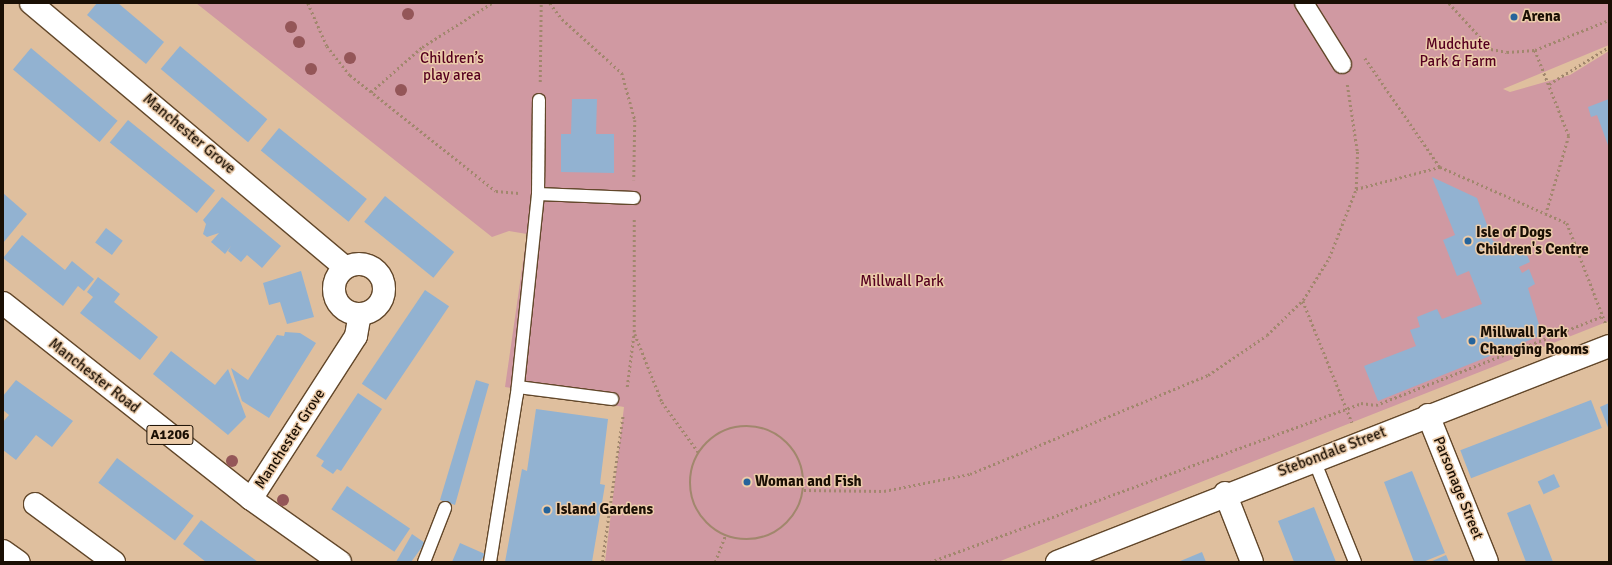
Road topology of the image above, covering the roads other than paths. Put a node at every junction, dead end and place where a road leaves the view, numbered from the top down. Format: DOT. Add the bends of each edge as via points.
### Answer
graph roads {
  1 [pos="31,3"];
  2 [pos="1304,3"];
  3 [pos="1342,64"];
  4 [pos="539,100"];
  5 [pos="538,194"];
  6 [pos="634,198"];
  7 [pos="345,267"];
  8 [pos="3,303"];
  9 [pos="360,314"];
  10 [pos="1608,338"];
  11 [pos="518,387"];
  12 [pos="612,399"];
  13 [pos="1428,415"];
  14 [pos="1314,460"];
  15 [pos="1225,493"];
  16 [pos="250,499"];
  17 [pos="35,504"];
  18 [pos="445,508"];
  19 [pos="3,551"];
  20 [pos="19,562"];
  21 [pos="114,562"];
  22 [pos="340,562"];
  23 [pos="424,562"];
  24 [pos="490,562"];
  25 [pos="1057,562"];
  26 [pos="1252,562"];
  27 [pos="1355,562"];
  28 [pos="1487,562"];
  1 -- 7 [label="street, Manchester Grove"];
  2 -- 3 [label="street"];
  4 -- 5 [label="lane"];
  5 -- 6 [label="lane"];
  5 -- 11 [label="lane"];
  7 -- 9 [label="street" via="335,280 334,296 344,310"];
  7 -- 9 [label="street" via="353,264 370,265 382,277 381,302 372,310"];
  8 -- 16 [label="street, Manchester Road / A1206"];
  9 -- 16 [label="street, Manchester Grove" via="356,336"];
  10 -- 13 [label="street, Stebondale Street"];
  11 -- 12 [label="lane"];
  11 -- 24 [label="lane"];
  13 -- 14 [label="street, Stebondale Street"];
  13 -- 28 [label="street, Parsonage Street"];
  14 -- 15 [label="street, Stebondale Street"];
  14 -- 27 [label="lane"];
  15 -- 25 [label="street, Stebondale Street"];
  15 -- 26 [label="street"];
  16 -- 22 [label="street, Manchester Road / A1206"];
  17 -- 21 [label="street"];
  18 -- 23 [label="lane"];
  19 -- 20 [label="street"];
}
